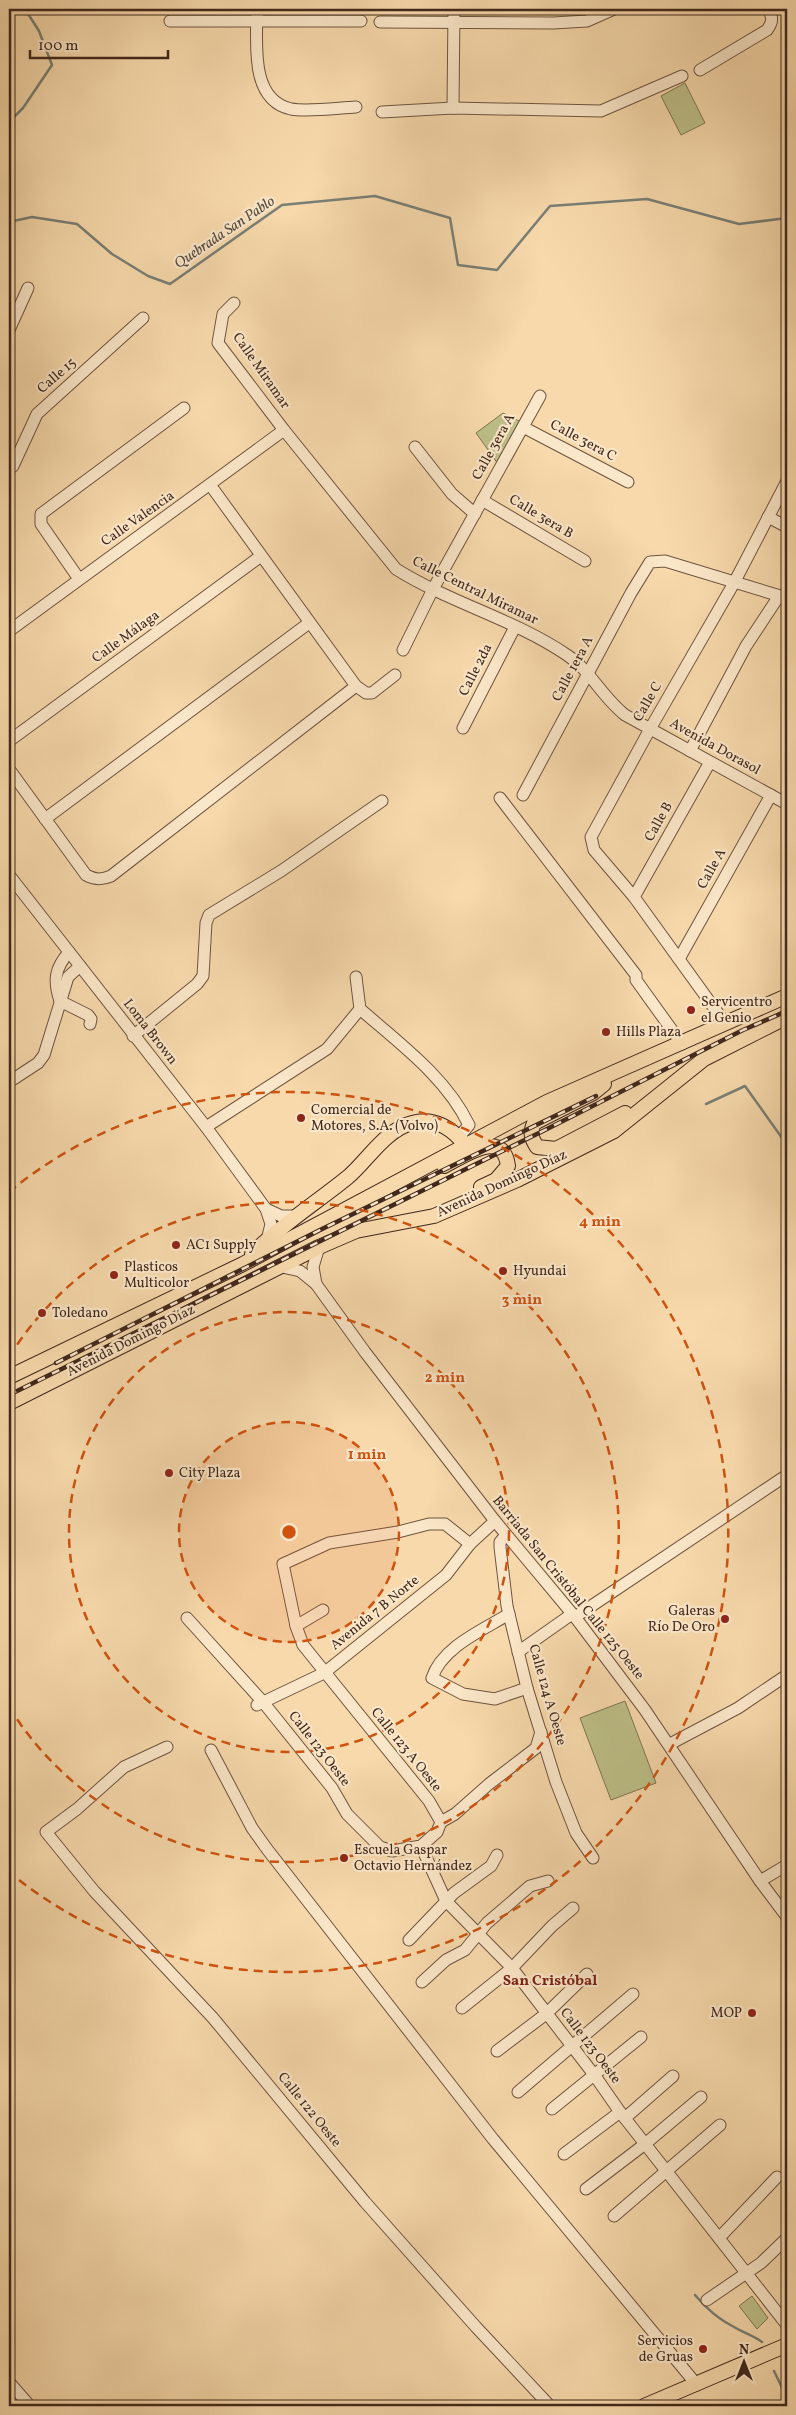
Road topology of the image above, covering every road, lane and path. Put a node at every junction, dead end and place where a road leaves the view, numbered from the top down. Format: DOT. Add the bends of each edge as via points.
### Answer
graph roads {
  1 [pos="258,9"];
  2 [pos="454,9"];
  3 [pos="614,9"];
  4 [pos="768,9"];
  5 [pos="170,21"];
  6 [pos="361,21"];
  7 [pos="257,22"];
  8 [pos="380,22"];
  9 [pos="454,22"];
  10 [pos="700,70"];
  11 [pos="682,76"];
  12 [pos="356,107"];
  13 [pos="453,108"];
  14 [pos="382,112"];
  15 [pos="28,288"];
  16 [pos="234,304"];
  17 [pos="143,318"];
  18 [pos="9,330"];
  19 [pos="540,396"];
  20 [pos="184,408"];
  21 [pos="523,427"];
  22 [pos="284,430"];
  23 [pos="415,447"];
  24 [pos="9,469"];
  25 [pos="787,481"];
  26 [pos="628,482"];
  27 [pos="211,486"];
  28 [pos="482,500"];
  29 [pos="475,514"];
  30 [pos="768,517"];
  31 [pos="787,527"];
  32 [pos="261,556"];
  33 [pos="585,561"];
  34 [pos="79,579"];
  35 [pos="734,583"];
  36 [pos="433,589"];
  37 [pos="783,597"];
  38 [pos="309,623"];
  39 [pos="515,627"];
  40 [pos="9,630"];
  41 [pos="403,650"];
  42 [pos="587,674"];
  43 [pos="395,675"];
  44 [pos="356,686"];
  45 [pos="463,728"];
  46 [pos="650,729"];
  47 [pos="9,741"];
  48 [pos="690,751"];
  49 [pos="710,762"];
  50 [pos="9,769"];
  51 [pos="523,795"];
  52 [pos="771,795"];
  53 [pos="500,798"];
  54 [pos="382,801"];
  55 [pos="787,804"];
  56 [pos="45,819"];
  57 [pos="9,875"];
  58 [pos="634,897"];
  59 [pos="69,952"];
  60 [pos="679,959"];
  61 [pos="80,966"];
  62 [pos="356,977"];
  63 [pos="787,996"];
  64 [pos="60,1001"];
  65 [pos="360,1009"];
  66 [pos="787,1017"];
  67 [pos="90,1024"];
  68 [pos="725,1024"];
  69 [pos="133,1036"];
  70 [pos="684,1043"];
  71 [pos="618,1072"];
  72 [pos="9,1082"];
  73 [pos="655,1096"];
  74 [pos="206,1127"];
  75 [pos="462,1141"];
  76 [pos="361,1202"];
  77 [pos="266,1208"];
  78 [pos="295,1216"];
  79 [pos="398,1224"];
  80 [pos="267,1240"];
  81 [pos="320,1247"];
  82 [pos="243,1264"];
  83 [pos="278,1266"];
  84 [pos="316,1284"];
  85 [pos="9,1377"];
  86 [pos="9,1403"];
  87 [pos="787,1476"];
  88 [pos="495,1521"];
  89 [pos="506,1535"];
  90 [pos="470,1544"];
  91 [pos="323,1610"];
  92 [pos="509,1614"];
  93 [pos="573,1615"];
  94 [pos="187,1618"];
  95 [pos="296,1626"];
  96 [pos="518,1652"];
  97 [pos="324,1672"];
  98 [pos="787,1675"];
  99 [pos="527,1688"];
  100 [pos="260,1704"];
  101 [pos="541,1731"];
  102 [pos="670,1744"];
  103 [pos="167,1747"];
  104 [pos="211,1750"];
  105 [pos="441,1822"];
  106 [pos="420,1846"];
  107 [pos="497,1854"];
  108 [pos="592,1858"];
  109 [pos="787,1865"];
  110 [pos="760,1880"];
  111 [pos="548,1882"];
  112 [pos="446,1901"];
  113 [pos="573,1908"];
  114 [pos="787,1917"];
  115 [pos="479,1933"];
  116 [pos="409,1940"];
  117 [pos="512,1968"];
  118 [pos="587,1974"];
  119 [pos="422,1982"];
  120 [pos="633,1994"];
  121 [pos="462,2008"];
  122 [pos="546,2014"];
  123 [pos="641,2037"];
  124 [pos="572,2046"];
  125 [pos="497,2051"];
  126 [pos="595,2076"];
  127 [pos="673,2076"];
  128 [pos="518,2092"];
  129 [pos="702,2097"];
  130 [pos="552,2109"];
  131 [pos="622,2115"];
  132 [pos="720,2125"];
  133 [pos="645,2144"];
  134 [pos="564,2154"];
  135 [pos="668,2171"];
  136 [pos="777,2177"];
  137 [pos="586,2189"];
  138 [pos="614,2216"];
  139 [pos="719,2238"];
  140 [pos="787,2238"];
  141 [pos="747,2273"];
  142 [pos="708,2300"];
  143 [pos="787,2325"];
  144 [pos="787,2345"];
  145 [pos="9,2382"];
  146 [pos="697,2385"];
  147 [pos="30,2406"];
  148 [pos="550,2406"];
  149 [pos="644,2406"];
  1 -- 7 [label="street"];
  2 -- 9 [label="street"];
  3 -- 9 [label="street" via="587,21"];
  4 -- 10 [label="street" via="772,15 768,30"];
  5 -- 7 [label="street"];
  6 -- 7 [label="street"];
  7 -- 12 [label="street" via="259,72 267,92 277,104 293,109"];
  8 -- 9 [label="street"];
  9 -- 13 [label="street"];
  11 -- 13 [label="street" via="601,111"];
  13 -- 14 [label="street"];
  15 -- 18 [label="street"];
  16 -- 22 [label="street, Calle Miramar" via="223,314 218,343"];
  17 -- 24 [label="street, Calle 15" via="37,414"];
  19 -- 21 [label="street, Calle 3era A"];
  20 -- 34 [label="street" via="41,514 41,524"];
  21 -- 26 [label="street, Calle 3era C"];
  21 -- 28 [label="street, Calle 3era A"];
  22 -- 27 [label="street, Calle Valencia"];
  22 -- 36 [label="street, Calle Central Miramar" via="396,569"];
  23 -- 29 [label="street" via="452,494"];
  25 -- 30 [label="street, Calle C"];
  27 -- 32 [label="street"];
  27 -- 34 [label="street, Calle Valencia"];
  28 -- 29 [label="street, Calle 3era A"];
  28 -- 33 [label="street, Calle 3era B"];
  29 -- 36 [label="street, Calle 3era A"];
  30 -- 31 [label="street"];
  30 -- 35 [label="street, Calle C"];
  32 -- 38 [label="street"];
  32 -- 47 [label="street, Calle Málaga"];
  34 -- 40 [label="street, Calle Valencia"];
  35 -- 37 [label="street"];
  35 -- 42 [label="street, Calle 1era A" via="665,561 654,561 646,566"];
  35 -- 46 [label="street, Calle C"];
  36 -- 39 [label="street, Calle Central Miramar"];
  36 -- 41 [label="street, Calle 3era A"];
  37 -- 48 [label="street" via="746,646"];
  38 -- 44 [label="street"];
  38 -- 56 [label="street"];
  39 -- 42 [label="street, Calle Central Miramar" via="565,654"];
  39 -- 45 [label="street, Calle 2da"];
  42 -- 46 [label="street, Avenida Dorasol" via="612,705"];
  42 -- 51 [label="street, Calle 1era A"];
  43 -- 44 [label="street" via="372,693"];
  44 -- 56 [label="street" via="111,876 98,879 86,875"];
  46 -- 48 [label="street, Avenida Dorasol"];
  46 -- 58 [label="street, Calle C" via="591,837 594,850"];
  48 -- 49 [label="street, Avenida Dorasol"];
  49 -- 52 [label="street, Avenida Dorasol"];
  49 -- 58 [label="street, Calle B"];
  50 -- 56 [label="street"];
  52 -- 55 [label="street, Avenida Dorasol"];
  52 -- 60 [label="street, Calle A"];
  53 -- 70 [label="street" via="636,974 641,976"];
  54 -- 69 [label="street" via="209,915 203,976"];
  57 -- 59 [label="street, Loma Brown"];
  58 -- 60 [label="street"];
  59 -- 61 [label="street, Loma Brown"];
  59 -- 64 [label="street" via="57,969 55,978"];
  60 -- 68 [label="street"];
  61 -- 64 [label="street" via="68,977"];
  61 -- 69 [label="street, Loma Brown"];
  62 -- 65 [label="street"];
  63 -- 68 [label="main road, Avenida Domingo Díaz"];
  64 -- 67 [label="street" via="88,1015"];
  64 -- 72 [label="street" via="44,1055 38,1063"];
  65 -- 74 [label="street" via="327,1050"];
  65 -- 75 [label="street" via="418,1059 461,1109 469,1125"];
  66 -- 73 [label="main road, Avenida Domingo Díaz" via="704,1059"];
  68 -- 70 [label="main road, Avenida Domingo Díaz"];
  69 -- 74 [label="street, Loma Brown"];
  70 -- 71 [label="main road, Avenida Domingo Díaz"];
  71 -- 73 [label="main road" via="593,1093 534,1123 531,1132 537,1147 556,1148"];
  71 -- 75 [label="main road, Avenida Domingo Díaz"];
  73 -- 79 [label="main road, Avenida Domingo Díaz" via="614,1131 517,1180 434,1216"];
  74 -- 77 [label="street, Loma Brown"];
  75 -- 76 [label="main road, Avenida Domingo Díaz"];
  75 -- 78 [label="main road" via="446,1126 435,1122 418,1121 404,1126 350,1175"];
  76 -- 79 [label="main road" via="481,1148 500,1148 506,1156 508,1166 496,1180"];
  76 -- 82 [label="main road, Avenida Domingo Díaz"];
  77 -- 78 [label="street" via="281,1216"];
  77 -- 80 [label="street" via="270,1224"];
  78 -- 80 [label="main road"];
  79 -- 81 [label="main road, Avenida Domingo Díaz" via="356,1231"];
  80 -- 82 [label="main road"];
  81 -- 83 [label="main road, Avenida Domingo Díaz"];
  81 -- 84 [label="street" via="313,1267"];
  82 -- 85 [label="main road, Avenida Domingo Díaz"];
  83 -- 84 [label="street, Barriada San Cristóbal Calle 125 Oeste" via="300,1271"];
  83 -- 86 [label="main road, Avenida Domingo Díaz"];
  84 -- 88 [label="street, Barriada San Cristóbal Calle 125 Oeste"];
  87 -- 93 [label="street"];
  88 -- 89 [label="street, Barriada San Cristóbal Calle 125 Oeste"];
  88 -- 90 [label="street, Avenida 7 B Norte"];
  89 -- 92 [label="street, Calle 124 A Oeste" via="500,1547"];
  89 -- 93 [label="street, Barriada San Cristóbal Calle 125 Oeste"];
  90 -- 95 [label="street, Calle 123 A Oeste" via="445,1524 429,1524 329,1543 283,1564"];
  90 -- 97 [label="street, Avenida 7 B Norte" via="446,1575"];
  91 -- 95 [label="street"];
  92 -- 96 [label="street, Calle 124 A Oeste"];
  92 -- 99 [label="street" via="446,1656 432,1678 463,1694 495,1699"];
  93 -- 96 [label="street"];
  93 -- 102 [label="street, Barriada San Cristóbal Calle 125 Oeste"];
  94 -- 100 [label="street, Calle 123 Oeste"];
  95 -- 97 [label="street, Calle 123 A Oeste" via="303,1645"];
  96 -- 99 [label="street, Calle 124 A Oeste"];
  97 -- 100 [label="street, Avenida 7 B Norte"];
  97 -- 105 [label="street, Calle 123 A Oeste" via="429,1801"];
  98 -- 102 [label="street" via="738,1708"];
  99 -- 101 [label="street, Calle 124 A Oeste"];
  100 -- 106 [label="street, Calle 123 Oeste" via="332,1788 347,1814 380,1847 392,1851"];
  101 -- 105 [label="street" via="536,1748"];
  101 -- 108 [label="street, Calle 124 A Oeste" via="576,1833"];
  102 -- 110 [label="street, Barriada San Cristóbal Calle 125 Oeste"];
  103 -- 148 [label="street, Calle 122 Oeste" via="124,1768 46,1832 94,1891 213,2018 365,2202"];
  104 -- 146 [label="street" via="252,1828 267,1849 493,2139"];
  105 -- 106 [label="street" via="437,1832"];
  106 -- 112 [label="street, Calle 123 Oeste"];
  107 -- 112 [label="street" via="491,1866"];
  109 -- 110 [label="street"];
  110 -- 114 [label="street, Barriada San Cristóbal Calle 125 Oeste"];
  111 -- 115 [label="street" via="530,1886"];
  112 -- 115 [label="street, Calle 123 Oeste"];
  112 -- 116 [label="street"];
  113 -- 117 [label="street"];
  115 -- 117 [label="street, Calle 123 Oeste"];
  115 -- 119 [label="street" via="465,1950 446,1960"];
  117 -- 121 [label="street"];
  117 -- 122 [label="street, Calle 123 Oeste"];
  118 -- 122 [label="street"];
  120 -- 124 [label="street"];
  122 -- 124 [label="street, Calle 123 Oeste"];
  122 -- 125 [label="street"];
  123 -- 126 [label="street"];
  124 -- 126 [label="street, Calle 123 Oeste"];
  124 -- 128 [label="street"];
  126 -- 130 [label="street"];
  126 -- 131 [label="street, Calle 123 Oeste"];
  127 -- 131 [label="street"];
  129 -- 133 [label="street"];
  131 -- 133 [label="street, Calle 123 Oeste"];
  131 -- 134 [label="street"];
  132 -- 135 [label="street"];
  133 -- 135 [label="street, Calle 123 Oeste"];
  133 -- 137 [label="street"];
  135 -- 138 [label="street"];
  135 -- 139 [label="street, Calle 123 Oeste"];
  136 -- 139 [label="street"];
  139 -- 141 [label="street, Calle 123 Oeste"];
  140 -- 141 [label="street"];
  141 -- 142 [label="street"];
  141 -- 143 [label="street, Calle 123 Oeste"];
  144 -- 146 [label="main road"];
  145 -- 147 [label="street"];
  146 -- 149 [label="main road"];
}
